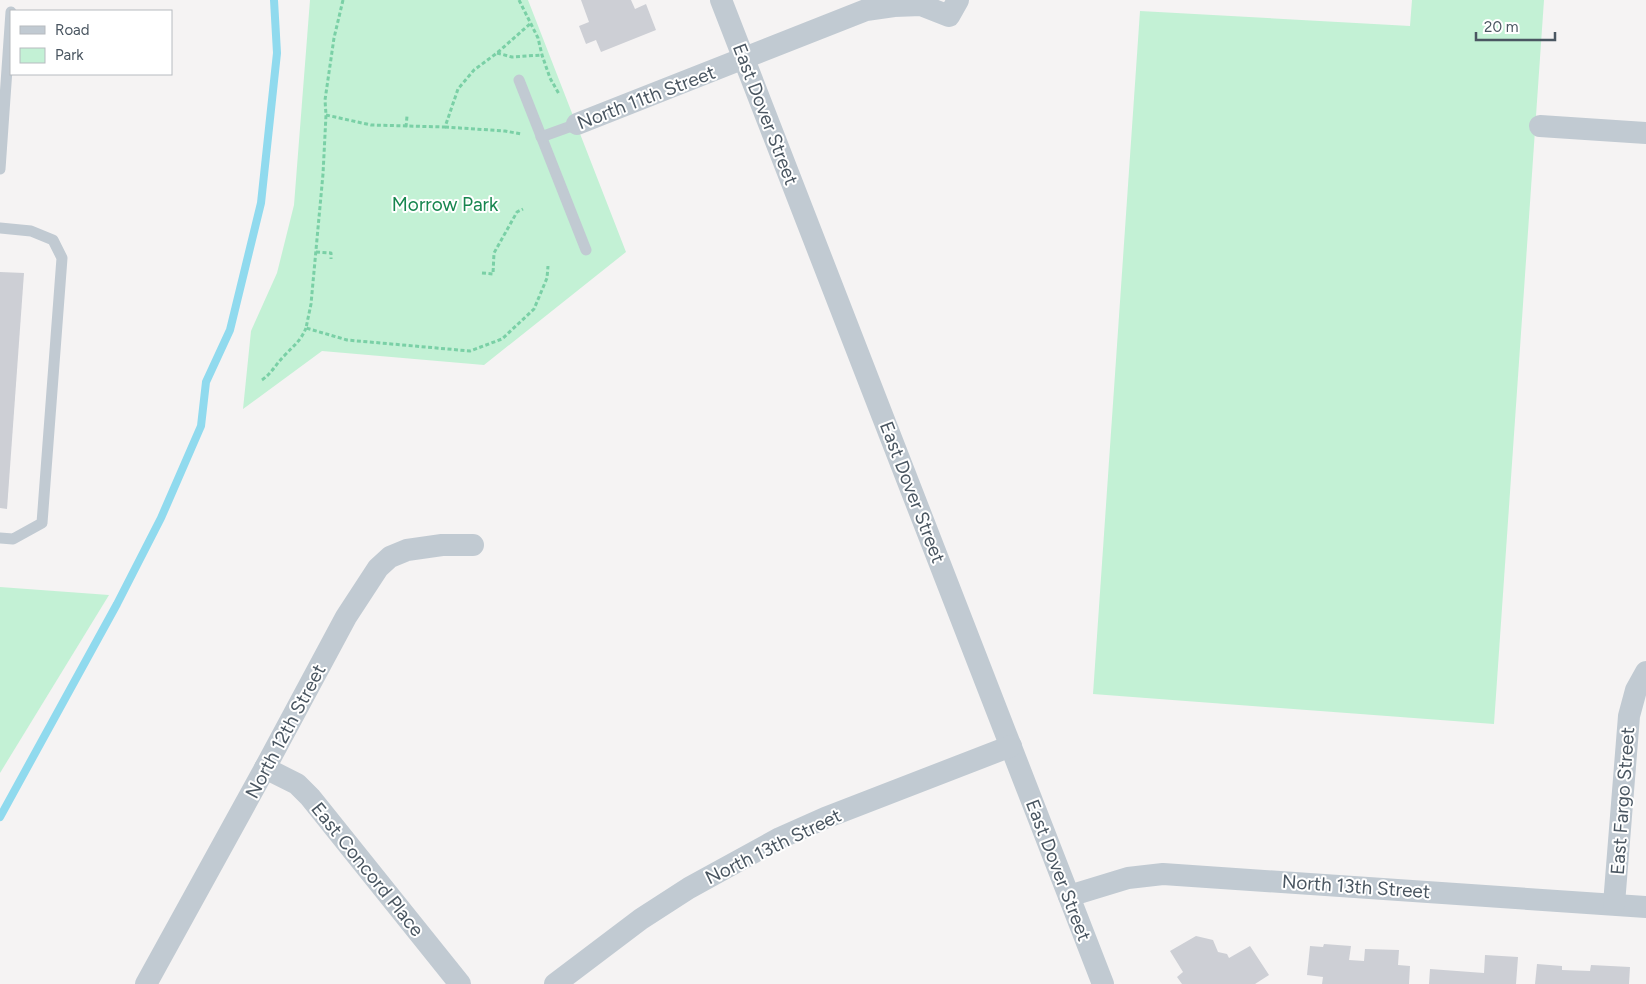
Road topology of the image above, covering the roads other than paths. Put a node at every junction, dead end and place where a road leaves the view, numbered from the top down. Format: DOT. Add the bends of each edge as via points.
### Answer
graph roads {
  1 [pos="722,0"];
  2 [pos="954,8"];
  3 [pos="10,26"];
  4 [pos="745,58"];
  5 [pos="519,80"];
  6 [pos="577,124"];
  7 [pos="1540,126"];
  8 [pos="1646,133"];
  9 [pos="541,137"];
  10 [pos="0,170"];
  11 [pos="0,228"];
  12 [pos="586,250"];
  13 [pos="0,538"];
  14 [pos="473,545"];
  15 [pos="1646,672"];
  16 [pos="1011,746"];
  17 [pos="265,768"];
  18 [pos="1069,896"];
  19 [pos="1614,904"];
  20 [pos="1646,907"];
  21 [pos="146,984"];
  22 [pos="460,984"];
  23 [pos="555,984"];
  24 [pos="1103,984"];
  1 -- 4 [label="street, East Dover Street"];
  2 -- 4 [label="street, North 11th Street" via="921,5 866,10"];
  3 -- 10 [label="lane"];
  4 -- 6 [label="street, North 11th Street"];
  4 -- 16 [label="street, East Dover Street"];
  5 -- 9 [label="lane"];
  6 -- 9 [label="lane, North 11th Street"];
  7 -- 8 [label="street"];
  9 -- 12 [label="lane"];
  11 -- 13 [label="lane" via="31,231 53,240 62,258 42,523 13,539"];
  14 -- 17 [label="street, North 12th Street" via="407,550 390,557 378,568 346,617"];
  15 -- 19 [label="street, East Fargo Street" via="1636,690 1629,716"];
  16 -- 18 [label="street, East Dover Street"];
  16 -- 23 [label="street, North 13th Street" via="825,818 771,843 689,888 641,919"];
  17 -- 21 [label="street, North 12th Street"];
  17 -- 22 [label="street, East Concord Place" via="296,784 310,796"];
  18 -- 19 [label="street, North 13th Street" via="1128,878 1164,874"];
  18 -- 24 [label="street, East Dover Street"];
  19 -- 20 [label="street, North 13th Street"];
}
